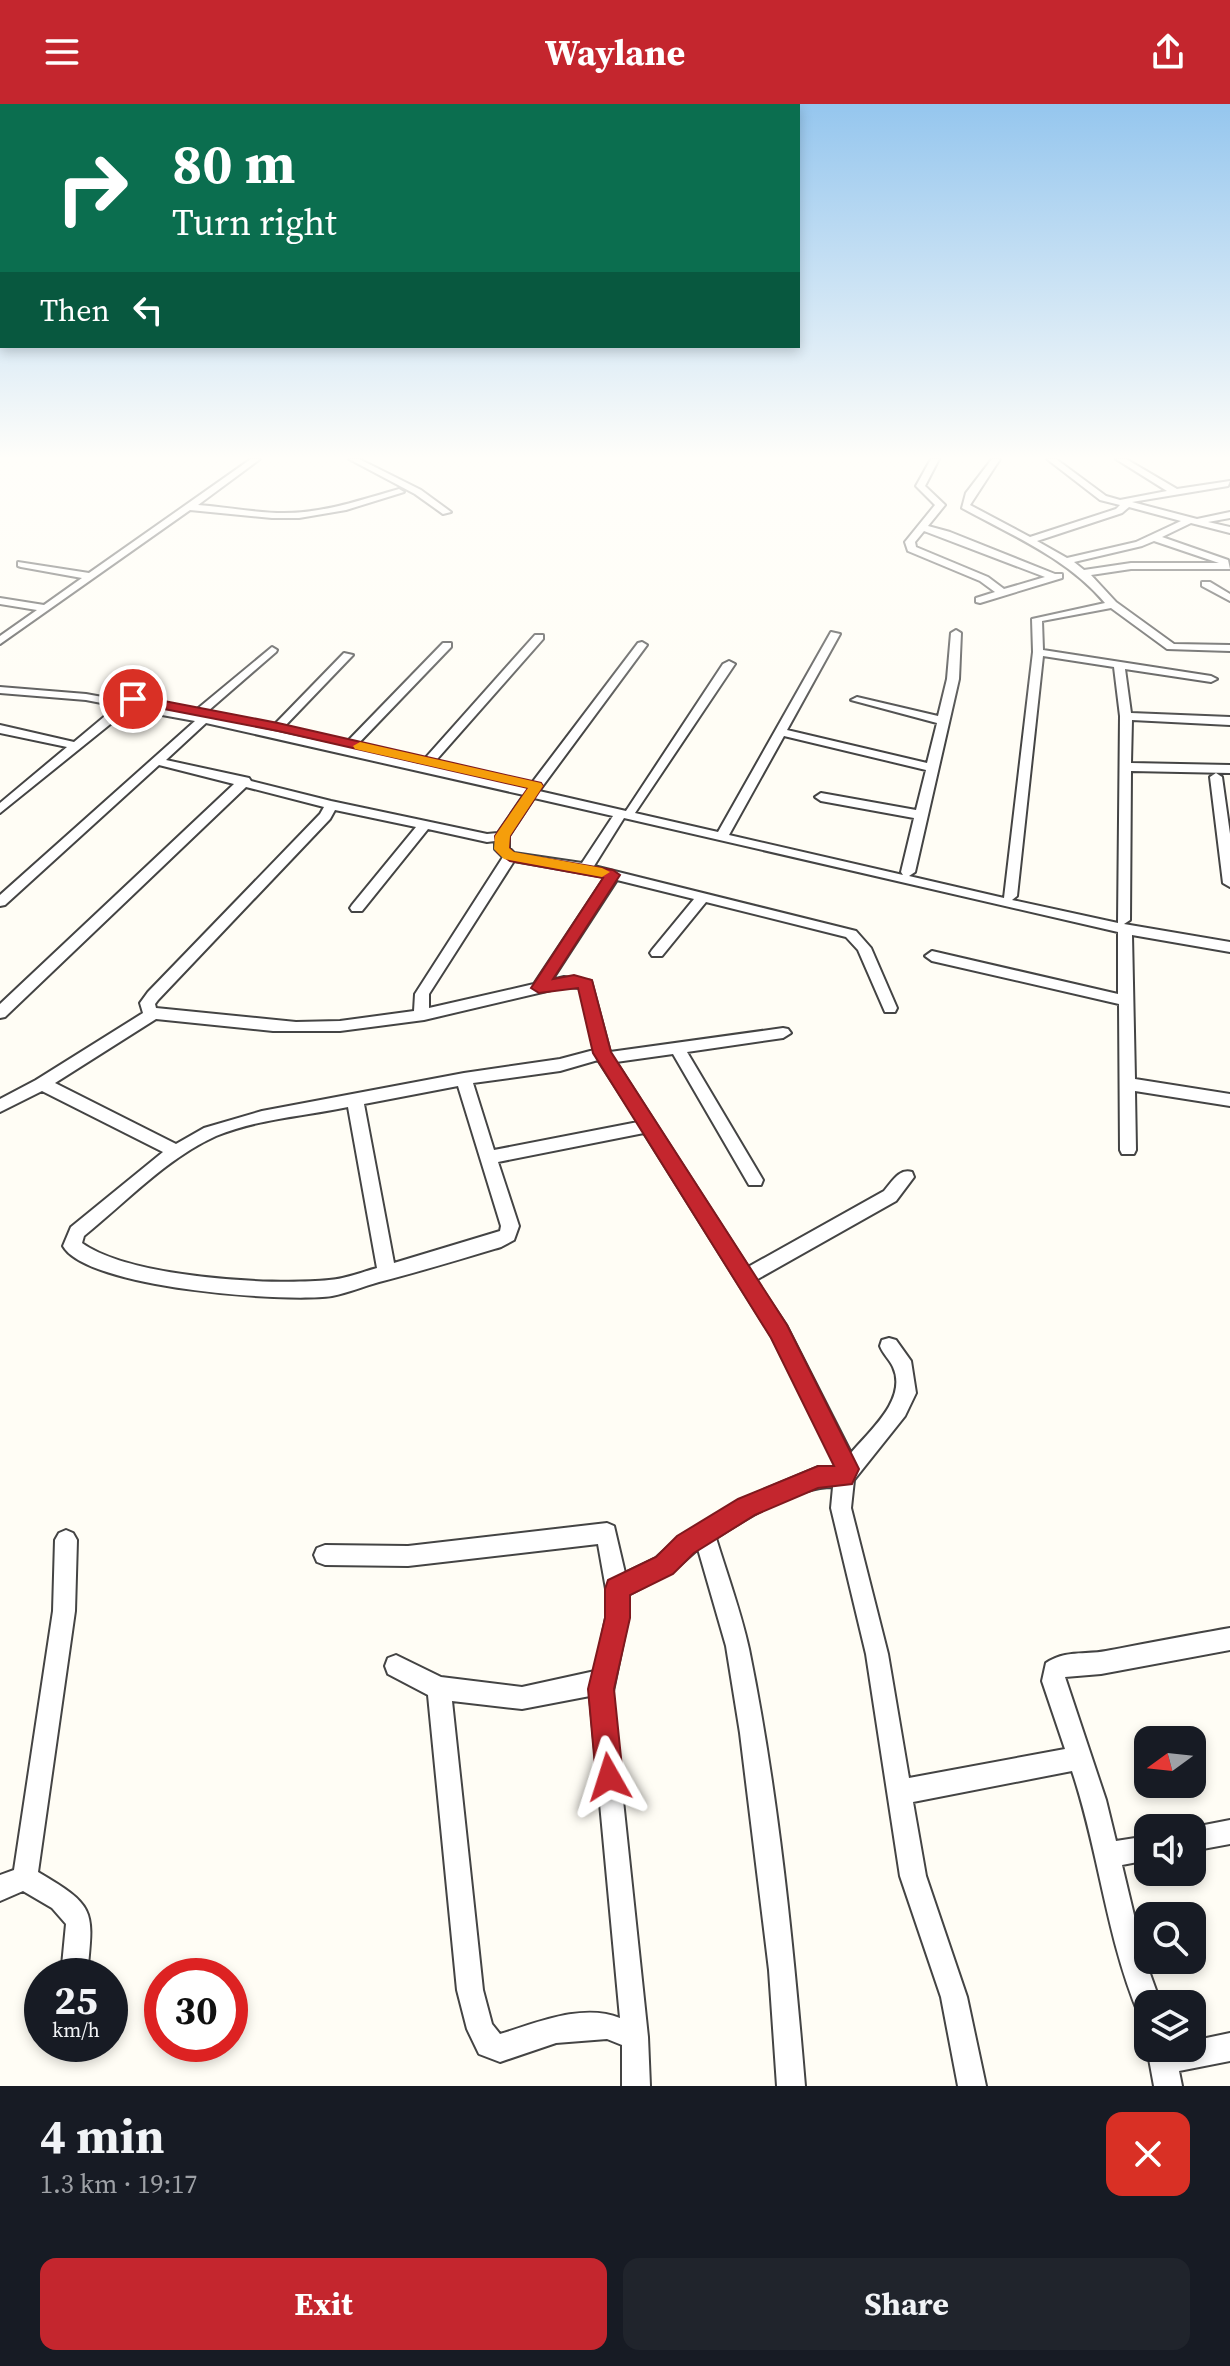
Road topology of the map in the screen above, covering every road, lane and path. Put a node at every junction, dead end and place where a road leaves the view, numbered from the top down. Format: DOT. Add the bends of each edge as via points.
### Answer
graph roads {
  1 [pos="123,551"];
  2 [pos="917,551"];
  3 [pos="991,551"];
  4 [pos="1048,551"];
  5 [pos="1107,551"];
  6 [pos="1194,551"];
  7 [pos="1066,561"];
  8 [pos="21,564"];
  9 [pos="1230,564"];
  10 [pos="1080,572"];
  11 [pos="88,576"];
  12 [pos="1054,577"];
  13 [pos="1206,584"];
  14 [pos="1004,594"];
  15 [pos="1230,598"];
  16 [pos="980,600"];
  17 [pos="0,601"];
  18 [pos="1112,604"];
  19 [pos="44,608"];
  20 [pos="6,631"];
  21 [pos="956,633"];
  22 [pos="835,634"];
  23 [pos="539,637"];
  24 [pos="0,641"];
  25 [pos="447,645"];
  26 [pos="642,645"];
  27 [pos="1230,648"];
  28 [pos="272,650"];
  29 [pos="1038,652"];
  30 [pos="348,655"];
  31 [pos="729,664"];
  32 [pos="1119,665"];
  33 [pos="1211,679"];
  34 [pos="0,687"];
  35 [pos="857,700"];
  36 [pos="127,704"];
  37 [pos="205,715"];
  38 [pos="1126,716"];
  39 [pos="943,721"];
  40 [pos="1230,721"];
  41 [pos="278,727"];
  42 [pos="0,729"];
  43 [pos="780,732"];
  44 [pos="77,746"];
  45 [pos="349,747"];
  46 [pos="157,761"];
  47 [pos="426,764"];
  48 [pos="1125,767"];
  49 [pos="932,768"];
  50 [pos="1230,769"];
  51 [pos="1216,777"];
  52 [pos="245,781"];
  53 [pos="535,789"];
  54 [pos="821,797"];
  55 [pos="331,805"];
  56 [pos="0,809"];
  57 [pos="627,812"];
  58 [pos="921,815"];
  59 [pos="424,826"];
  60 [pos="724,832"];
  61 [pos="502,836"];
  62 [pos="510,856"];
  63 [pos="586,868"];
  64 [pos="884,871"];
  65 [pos="908,872"];
  66 [pos="613,875"];
  67 [pos="1230,883"];
  68 [pos="1010,896"];
  69 [pos="703,897"];
  70 [pos="0,902"];
  71 [pos="357,908"];
  72 [pos="1065,912"];
  73 [pos="1124,925"];
  74 [pos="1230,938"];
  75 [pos="1230,947"];
  76 [pos="657,953"];
  77 [pos="932,956"];
  78 [pos="539,988"];
  79 [pos="1126,1001"];
  80 [pos="890,1008"];
  81 [pos="0,1013"];
  82 [pos="154,1013"];
  83 [pos="421,1013"];
  84 [pos="783,1033"];
  85 [pos="677,1048"];
  86 [pos="604,1056"];
  87 [pos="464,1079"];
  88 [pos="42,1084"];
  89 [pos="1127,1084"];
  90 [pos="355,1100"];
  91 [pos="1230,1100"];
  92 [pos="0,1106"];
  93 [pos="649,1126"];
  94 [pos="1128,1150"];
  95 [pos="178,1152"];
  96 [pos="488,1158"];
  97 [pos="906,1177"];
  98 [pos="755,1180"];
  99 [pos="387,1274"];
  100 [pos="744,1278"];
  101 [pos="889,1346"];
  102 [pos="846,1473"];
  103 [pos="704,1533"];
  104 [pos="66,1540"];
  105 [pos="325,1555"];
  106 [pos="617,1589"];
  107 [pos="1230,1639"];
  108 [pos="396,1666"];
  109 [pos="603,1681"];
  110 [pos="439,1688"];
  111 [pos="1078,1758"];
  112 [pos="900,1792"];
  113 [pos="1230,1832"];
  114 [pos="1206,1836"];
  115 [pos="1134,1850"];
  116 [pos="1107,1855"];
  117 [pos="25,1878"];
  118 [pos="0,1888"];
  119 [pos="76,1958"];
  120 [pos="1142,1990"];
  121 [pos="635,2037"];
  122 [pos="1230,2047"];
  123 [pos="1164,2065"];
  124 [pos="636,2086"];
  125 [pos="791,2086"];
  126 [pos="972,2086"];
  1 -- 11 [label="street"];
  2 -- 14 [label="street" via="984,579"];
  3 -- 12 [label="street"];
  4 -- 7 [label="street"];
  5 -- 7 [label="street"];
  6 -- 9 [label="street"];
  7 -- 10 [label="street"];
  8 -- 11 [label="street"];
  9 -- 10 [label="street"];
  10 -- 12 [label="street"];
  10 -- 18 [label="street"];
  11 -- 19 [label="street"];
  12 -- 14 [label="street"];
  13 -- 15 [label="street"];
  14 -- 16 [label="street"];
  17 -- 19 [label="street"];
  18 -- 27 [label="street" via="1171,647"];
  18 -- 29 [label="street" via="1039,617"];
  19 -- 20 [label="street"];
  20 -- 24 [label="street"];
  21 -- 39 [label="street"];
  22 -- 43 [label="street"];
  23 -- 47 [label="street"];
  25 -- 45 [label="street"];
  26 -- 53 [label="street"];
  28 -- 37 [label="street"];
  29 -- 32 [label="street"];
  29 -- 68 [label="street"];
  30 -- 41 [label="street"];
  31 -- 57 [label="street"];
  32 -- 33 [label="street"];
  32 -- 38 [label="street"];
  34 -- 36 [label="street"];
  34 -- 37 [label="street" via="90,692"];
  35 -- 39 [label="street"];
  36 -- 37 [label="street"];
  36 -- 44 [label="street"];
  37 -- 41 [label="street"];
  37 -- 45 [label="street"];
  37 -- 46 [label="street"];
  38 -- 40 [label="street"];
  38 -- 48 [label="street"];
  39 -- 49 [label="street"];
  41 -- 45 [label="street"];
  42 -- 44 [label="street"];
  43 -- 49 [label="street"];
  43 -- 60 [label="street"];
  44 -- 56 [label="street"];
  45 -- 47 [label="street"];
  46 -- 52 [label="street"];
  46 -- 70 [label="street"];
  47 -- 53 [label="street"];
  48 -- 50 [label="street"];
  48 -- 73 [label="street"];
  49 -- 58 [label="street"];
  51 -- 67 [label="street"];
  52 -- 55 [label="street"];
  52 -- 81 [label="street"];
  53 -- 57 [label="street"];
  53 -- 61 [label="street"];
  54 -- 58 [label="street"];
  55 -- 59 [label="street"];
  55 -- 82 [label="street" via="153,996 147,1009"];
  57 -- 60 [label="street"];
  57 -- 63 [label="street"];
  57 -- 64 [label="street"];
  58 -- 65 [label="street"];
  59 -- 61 [label="street"];
  59 -- 71 [label="street"];
  60 -- 64 [label="street"];
  61 -- 62 [label="street" via="502,849"];
  62 -- 63 [label="street"];
  62 -- 83 [label="street" via="422,994"];
  63 -- 66 [label="street"];
  64 -- 65 [label="street"];
  64 -- 72 [label="street"];
  65 -- 68 [label="street"];
  66 -- 69 [label="street"];
  66 -- 78 [label="street"];
  68 -- 72 [label="street"];
  69 -- 76 [label="street"];
  69 -- 80 [label="street" via="851,934 864,948"];
  72 -- 73 [label="street"];
  73 -- 74 [label="street"];
  73 -- 75 [label="street"];
  73 -- 79 [label="street"];
  77 -- 79 [label="street"];
  78 -- 83 [label="street"];
  78 -- 86 [label="street" via="574,980 586,984"];
  79 -- 89 [label="street"];
  82 -- 83 [label="street" via="325,1027"];
  82 -- 88 [label="street"];
  84 -- 85 [label="street"];
  85 -- 86 [label="street"];
  85 -- 98 [label="street"];
  86 -- 87 [label="street"];
  86 -- 93 [label="street"];
  87 -- 90 [label="street"];
  87 -- 96 [label="street"];
  88 -- 92 [label="street"];
  88 -- 95 [label="street"];
  89 -- 91 [label="street"];
  89 -- 94 [label="street"];
  90 -- 95 [label="street" via="227,1126"];
  90 -- 99 [label="street"];
  93 -- 96 [label="street"];
  93 -- 100 [label="street"];
  95 -- 99 [label="street" via="77,1232 72,1246 78,1253 158,1280 307,1290"];
  96 -- 99 [label="street" via="510,1226 508,1235"];
  97 -- 100 [label="street" via="890,1196"];
  100 -- 102 [label="street" via="779,1331"];
  101 -- 102 [label="street" via="904,1367 906,1393"];
  102 -- 103 [label="street" via="818,1477 747,1507"];
  102 -- 112 [label="street" via="841,1508 877,1654"];
  103 -- 106 [label="street" via="664,1565"];
  103 -- 125 [label="street" via="737,1646 752,1733"];
  104 -- 117 [label="street" via="64,1611"];
  105 -- 106 [label="street" via="408,1556 607,1533"];
  106 -- 109 [label="street" via="617,1618"];
  107 -- 111 [label="street" via="1063,1665 1054,1671"];
  108 -- 110 [label="street"];
  109 -- 110 [label="street" via="522,1698"];
  109 -- 121 [label="street"];
  110 -- 121 [label="street" via="470,1990 480,2029 489,2044 500,2048 582,2027 607,2026"];
  111 -- 112 [label="street"];
  111 -- 116 [label="street"];
  112 -- 126 [label="street" via="913,1876 954,1997"];
  113 -- 114 [label="street"];
  115 -- 116 [label="street"];
  116 -- 120 [label="street"];
  117 -- 118 [label="street"];
  117 -- 119 [label="street" via="61,1899 79,1920"];
  121 -- 124 [label="street"];
  122 -- 123 [label="street"];
}
